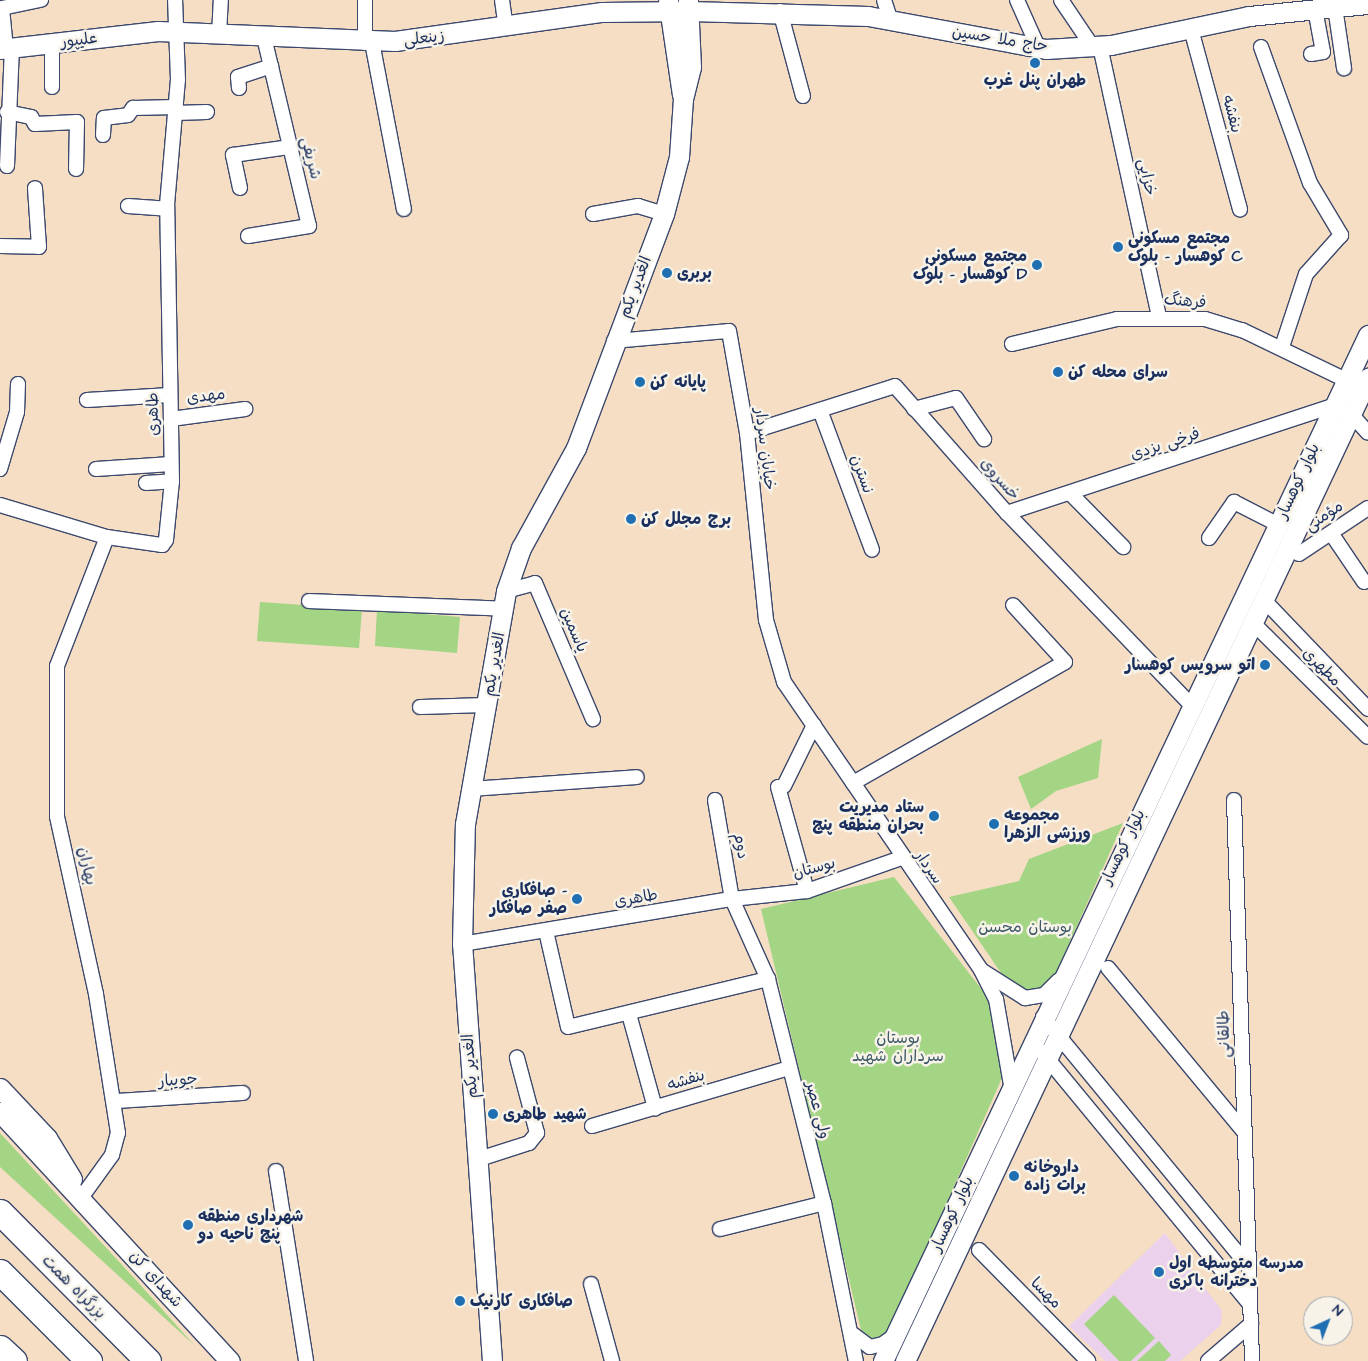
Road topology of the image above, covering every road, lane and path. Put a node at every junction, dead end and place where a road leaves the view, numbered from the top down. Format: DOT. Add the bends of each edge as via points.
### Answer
graph roads {
  1 [pos="41,0"];
  2 [pos="175,0"];
  3 [pos="221,0"];
  4 [pos="365,0"];
  5 [pos="502,0"];
  6 [pos="884,0"];
  7 [pos="1016,0"];
  8 [pos="1061,0"];
  9 [pos="1341,4"];
  10 [pos="1368,4"];
  11 [pos="689,5"];
  12 [pos="601,6"];
  13 [pos="669,6"];
  14 [pos="1315,9"];
  15 [pos="780,11"];
  16 [pos="890,20"];
  17 [pos="506,28"];
  18 [pos="1190,29"];
  19 [pos="158,31"];
  20 [pos="179,32"];
  21 [pos="219,35"];
  22 [pos="264,37"];
  23 [pos="369,42"];
  24 [pos="52,43"];
  25 [pos="1096,46"];
  26 [pos="1038,47"];
  27 [pos="1261,47"];
  28 [pos="6,49"];
  29 [pos="1311,54"];
  30 [pos="271,66"];
  31 [pos="1344,68"];
  32 [pos="52,87"];
  33 [pos="239,88"];
  34 [pos="802,96"];
  35 [pos="683,99"];
  36 [pos="176,110"];
  37 [pos="207,112"];
  38 [pos="6,116"];
  39 [pos="103,135"];
  40 [pos="290,147"];
  41 [pos="7,166"];
  42 [pos="76,169"];
  43 [pos="35,188"];
  44 [pos="240,188"];
  45 [pos="128,206"];
  46 [pos="167,209"];
  47 [pos="404,209"];
  48 [pos="1240,209"];
  49 [pos="593,214"];
  50 [pos="664,214"];
  51 [pos="248,236"];
  52 [pos="0,246"];
  53 [pos="1159,316"];
  54 [pos="1368,335"];
  55 [pos="614,342"];
  56 [pos="1012,344"];
  57 [pos="1282,347"];
  58 [pos="1368,378"];
  59 [pos="1346,380"];
  60 [pos="18,384"];
  61 [pos="170,395"];
  62 [pos="87,400"];
  63 [pos="1334,406"];
  64 [pos="245,409"];
  65 [pos="914,409"];
  66 [pos="820,410"];
  67 [pos="1351,414"];
  68 [pos="170,419"];
  69 [pos="747,433"];
  70 [pos="1368,433"];
  71 [pos="984,439"];
  72 [pos="172,464"];
  73 [pos="0,469"];
  74 [pos="96,469"];
  75 [pos="172,481"];
  76 [pos="146,483"];
  77 [pos="1070,493"];
  78 [pos="0,505"];
  79 [pos="1368,508"];
  80 [pos="1007,513"];
  81 [pos="1277,524"];
  82 [pos="1331,533"];
  83 [pos="107,537"];
  84 [pos="1208,538"];
  85 [pos="1123,547"];
  86 [pos="872,550"];
  87 [pos="1299,554"];
  88 [pos="1364,582"];
  89 [pos="1263,599"];
  90 [pos="505,600"];
  91 [pos="309,601"];
  92 [pos="1013,605"];
  93 [pos="1252,622"];
  94 [pos="486,705"];
  95 [pos="1191,705"];
  96 [pos="420,707"];
  97 [pos="1368,709"];
  98 [pos="593,719"];
  99 [pos="814,725"];
  100 [pos="1368,737"];
  101 [pos="637,777"];
  102 [pos="853,782"];
  103 [pos="471,789"];
  104 [pos="715,800"];
  105 [pos="1234,800"];
  106 [pos="902,858"];
  107 [pos="807,891"];
  108 [pos="732,898"];
  109 [pos="546,931"];
  110 [pos="462,944"];
  111 [pos="1108,968"];
  112 [pos="981,970"];
  113 [pos="768,979"];
  114 [pos="1059,980"];
  115 [pos="628,1014"];
  116 [pos="1042,1017"];
  117 [pos="1056,1034"];
  118 [pos="1032,1040"];
  119 [pos="1045,1056"];
  120 [pos="516,1058"];
  121 [pos="790,1068"];
  122 [pos="1011,1085"];
  123 [pos="0,1088"];
  124 [pos="243,1093"];
  125 [pos="116,1101"];
  126 [pos="655,1108"];
  127 [pos="0,1112"];
  128 [pos="592,1126"];
  129 [pos="1245,1132"];
  130 [pos="476,1160"];
  131 [pos="276,1171"];
  132 [pos="81,1198"];
  133 [pos="824,1203"];
  134 [pos="0,1212"];
  135 [pos="720,1230"];
  136 [pos="979,1250"];
  137 [pos="1249,1267"];
  138 [pos="0,1272"];
  139 [pos="591,1284"];
  140 [pos="1250,1304"];
  141 [pos="1251,1324"];
  142 [pos="896,1334"];
  143 [pos="854,1335"];
  144 [pos="0,1348"];
  145 [pos="14,1361"];
  146 [pos="89,1361"];
  147 [pos="148,1361"];
  148 [pos="230,1361"];
  149 [pos="306,1361"];
  150 [pos="492,1361"];
  151 [pos="612,1361"];
  152 [pos="856,1361"];
  153 [pos="883,1361"];
  154 [pos="905,1361"];
  155 [pos="1088,1361"];
  156 [pos="1208,1361"];
  157 [pos="1252,1361"];
  1 -- 28 [label="street" via="2,8"];
  2 -- 20 [label="street, طاهری"];
  3 -- 21 [label="street"];
  4 -- 23 [label="street"];
  5 -- 17 [label="street"];
  6 -- 16 [label="street"];
  7 -- 26 [label="street"];
  8 -- 25 [label="street"];
  9 -- 10 [label="street, حاج ملا حسین"];
  9 -- 14 [label="street, حاج ملا حسین"];
  9 -- 31 [label="street"];
  11 -- 13 [label="street, زینعلی"];
  11 -- 15 [label="street, حاج ملا حسین"];
  11 -- 35 [label="street, الغدیر یکم" via="691,68"];
  12 -- 13 [label="street, زینعلی"];
  12 -- 17 [label="street, زینعلی"];
  13 -- 35 [label="street"];
  14 -- 18 [label="street, حاج ملا حسین"];
  14 -- 29 [label="street" via="1323,52"];
  15 -- 16 [label="street, حاج ملا حسین"];
  15 -- 34 [label="street"];
  16 -- 26 [label="street, حاج ملا حسین"];
  17 -- 23 [label="street, زینعلی"];
  18 -- 25 [label="street, حاج ملا حسین"];
  18 -- 48 [label="street, بنفشه"];
  19 -- 20 [label="street, زینعلی"];
  19 -- 24 [label="street, علیپور"];
  20 -- 21 [label="street, زینعلی"];
  20 -- 36 [label="street, طاهری"];
  21 -- 22 [label="street, زینعلی"];
  22 -- 23 [label="street, زینعلی"];
  22 -- 30 [label="street, شریفی"];
  23 -- 47 [label="street"];
  24 -- 28 [label="street, علیپور"];
  24 -- 32 [label="street"];
  25 -- 26 [label="street, حاج ملا حسین"];
  25 -- 53 [label="street, خزایی"];
  27 -- 57 [label="street" via="1310,183 1341,235 1306,274"];
  28 -- 38 [label="street"];
  30 -- 33 [label="street" via="238,76"];
  30 -- 40 [label="street, شریفی"];
  35 -- 50 [label="street, الغدیر یکم" via="679,156"];
  36 -- 37 [label="street"];
  36 -- 39 [label="street" via="133,108 128,115 104,118"];
  36 -- 46 [label="street, طاهری"];
  38 -- 41 [label="street"];
  38 -- 42 [label="street" via="31,117 35,124 77,122"];
  40 -- 44 [label="street" via="233,155"];
  40 -- 51 [label="street, شریفی" via="309,226"];
  43 -- 52 [label="street" via="39,247"];
  45 -- 46 [label="street"];
  46 -- 61 [label="street, طاهری"];
  49 -- 50 [label="street" via="638,206"];
  50 -- 55 [label="street, الغدیر یکم"];
  53 -- 56 [label="street, فرهنگ" via="1117,319"];
  53 -- 57 [label="street, فرهنگ" via="1205,319"];
  54 -- 59 [label="street, بلوار کوهسار"];
  55 -- 69 [label="street, خیابان سردار" via="729,331"];
  55 -- 90 [label="street, الغدیر یکم" via="576,448 521,548"];
  57 -- 59 [label="street, فرهنگ"];
  58 -- 67 [label="street, بلوار کوهسار"];
  59 -- 63 [label="street, بلوار کوهسار"];
  60 -- 73 [label="street" via="17,412"];
  61 -- 62 [label="street"];
  61 -- 68 [label="street, طاهری"];
  63 -- 77 [label="street, فرخی یزدی"];
  63 -- 81 [label="street, بلوار کوهسار"];
  64 -- 68 [label="street, مهدی"];
  65 -- 66 [label="street, خسروی" via="896,386"];
  65 -- 71 [label="street" via="956,398"];
  65 -- 80 [label="street, خسروی"];
  66 -- 69 [label="street, خسروی"];
  66 -- 86 [label="street, نسترن"];
  67 -- 70 [label="street"];
  67 -- 89 [label="street, بلوار کوهسار"];
  68 -- 72 [label="street, طاهری"];
  69 -- 99 [label="street, خیابان سردار" via="766,620 784,682"];
  72 -- 74 [label="street"];
  72 -- 75 [label="street, طاهری"];
  75 -- 76 [label="street"];
  75 -- 83 [label="street, طاهری" via="162,545"];
  77 -- 80 [label="street, فرخی یزدی"];
  77 -- 85 [label="street"];
  78 -- 83 [label="street, طاهری"];
  79 -- 82 [label="street, مؤمنی"];
  80 -- 95 [label="street, خسروی"];
  81 -- 84 [label="street" via="1234,502"];
  81 -- 95 [label="street, بلوار کوهسار"];
  82 -- 87 [label="street, مؤمنی"];
  82 -- 88 [label="street"];
  83 -- 125 [label="street, بهاران" via="57,666 57,816"];
  89 -- 93 [label="street, بلوار کوهسار"];
  89 -- 97 [label="street, مطهری"];
  90 -- 91 [label="street"];
  90 -- 94 [label="street, الغدیر یکم"];
  90 -- 98 [label="street, یاسمین" via="535,583"];
  92 -- 102 [label="street" via="1065,662"];
  93 -- 100 [label="street, مطهری"];
  93 -- 117 [label="street, بلوار کوهسار"];
  94 -- 96 [label="street"];
  94 -- 103 [label="street, الغدیر یکم"];
  95 -- 114 [label="street, بلوار کوهسار"];
  99 -- 102 [label="street, خیابان سردار"];
  99 -- 107 [label="street" via="781,787"];
  101 -- 103 [label="street"];
  102 -- 106 [label="street, سردار"];
  103 -- 110 [label="street, الغدیر یکم" via="465,824"];
  104 -- 108 [label="street, دوم"];
  105 -- 129 [label="street, طالقانی"];
  106 -- 107 [label="street, بوستان"];
  106 -- 112 [label="street, سردار"];
  107 -- 108 [label="street, بوستان"];
  108 -- 109 [label="street, طاهری"];
  108 -- 113 [label="street, ولی عصر"];
  109 -- 110 [label="street, طاهری"];
  109 -- 115 [label="street" via="568,1027"];
  110 -- 130 [label="street, الغدیر یکم"];
  111 -- 129 [label="street"];
  112 -- 114 [label="street, سردار" via="1025,998 1044,995"];
  112 -- 122 [label="street, سردار" via="996,999"];
  113 -- 115 [label="street"];
  113 -- 121 [label="street, ولی عصر"];
  114 -- 116 [label="street, بلوار کوهسار"];
  115 -- 126 [label="street"];
  116 -- 117 [label="street"];
  116 -- 118 [label="street, بلوار کوهسار"];
  117 -- 119 [label="street, بلوار کوهسار"];
  117 -- 137 [label="street"];
  118 -- 119 [label="street"];
  118 -- 122 [label="street, بلوار کوهسار"];
  119 -- 140 [label="street"];
  119 -- 154 [label="street, بلوار کوهسار"];
  120 -- 130 [label="street" via="537,1133 530,1144"];
  121 -- 126 [label="street, بنفشه"];
  121 -- 133 [label="street, ولی عصر"];
  122 -- 142 [label="street, بلوار کوهسار"];
  123 -- 132 [label="street, شهدای کن" via="47,1138"];
  124 -- 125 [label="street, جویبار"];
  125 -- 132 [label="street, بهاران" via="118,1133 112,1155"];
  126 -- 128 [label="street, بنفشه"];
  127 -- 132 [label="street, شهدای کن"];
  129 -- 137 [label="street, طالقانی"];
  130 -- 150 [label="street, الغدیر یکم"];
  131 -- 149 [label="street"];
  132 -- 148 [label="street, شهدای کن"];
  133 -- 135 [label="street"];
  133 -- 143 [label="street, ولی عصر"];
  134 -- 147 [label="highway, بزرگراه همت"];
  136 -- 155 [label="street, مهسا"];
  137 -- 140 [label="street, طالقانی"];
  138 -- 146 [label="highway"];
  139 -- 151 [label="street"];
  140 -- 141 [label="street, طالقانی"];
  141 -- 156 [label="street"];
  141 -- 157 [label="street, طالقانی"];
  142 -- 143 [label="street" via="878,1346 870,1346"];
  142 -- 153 [label="street, بلوار کوهسار"];
  143 -- 152 [label="street, ولی عصر"];
  144 -- 145 [label="highway"];
}
